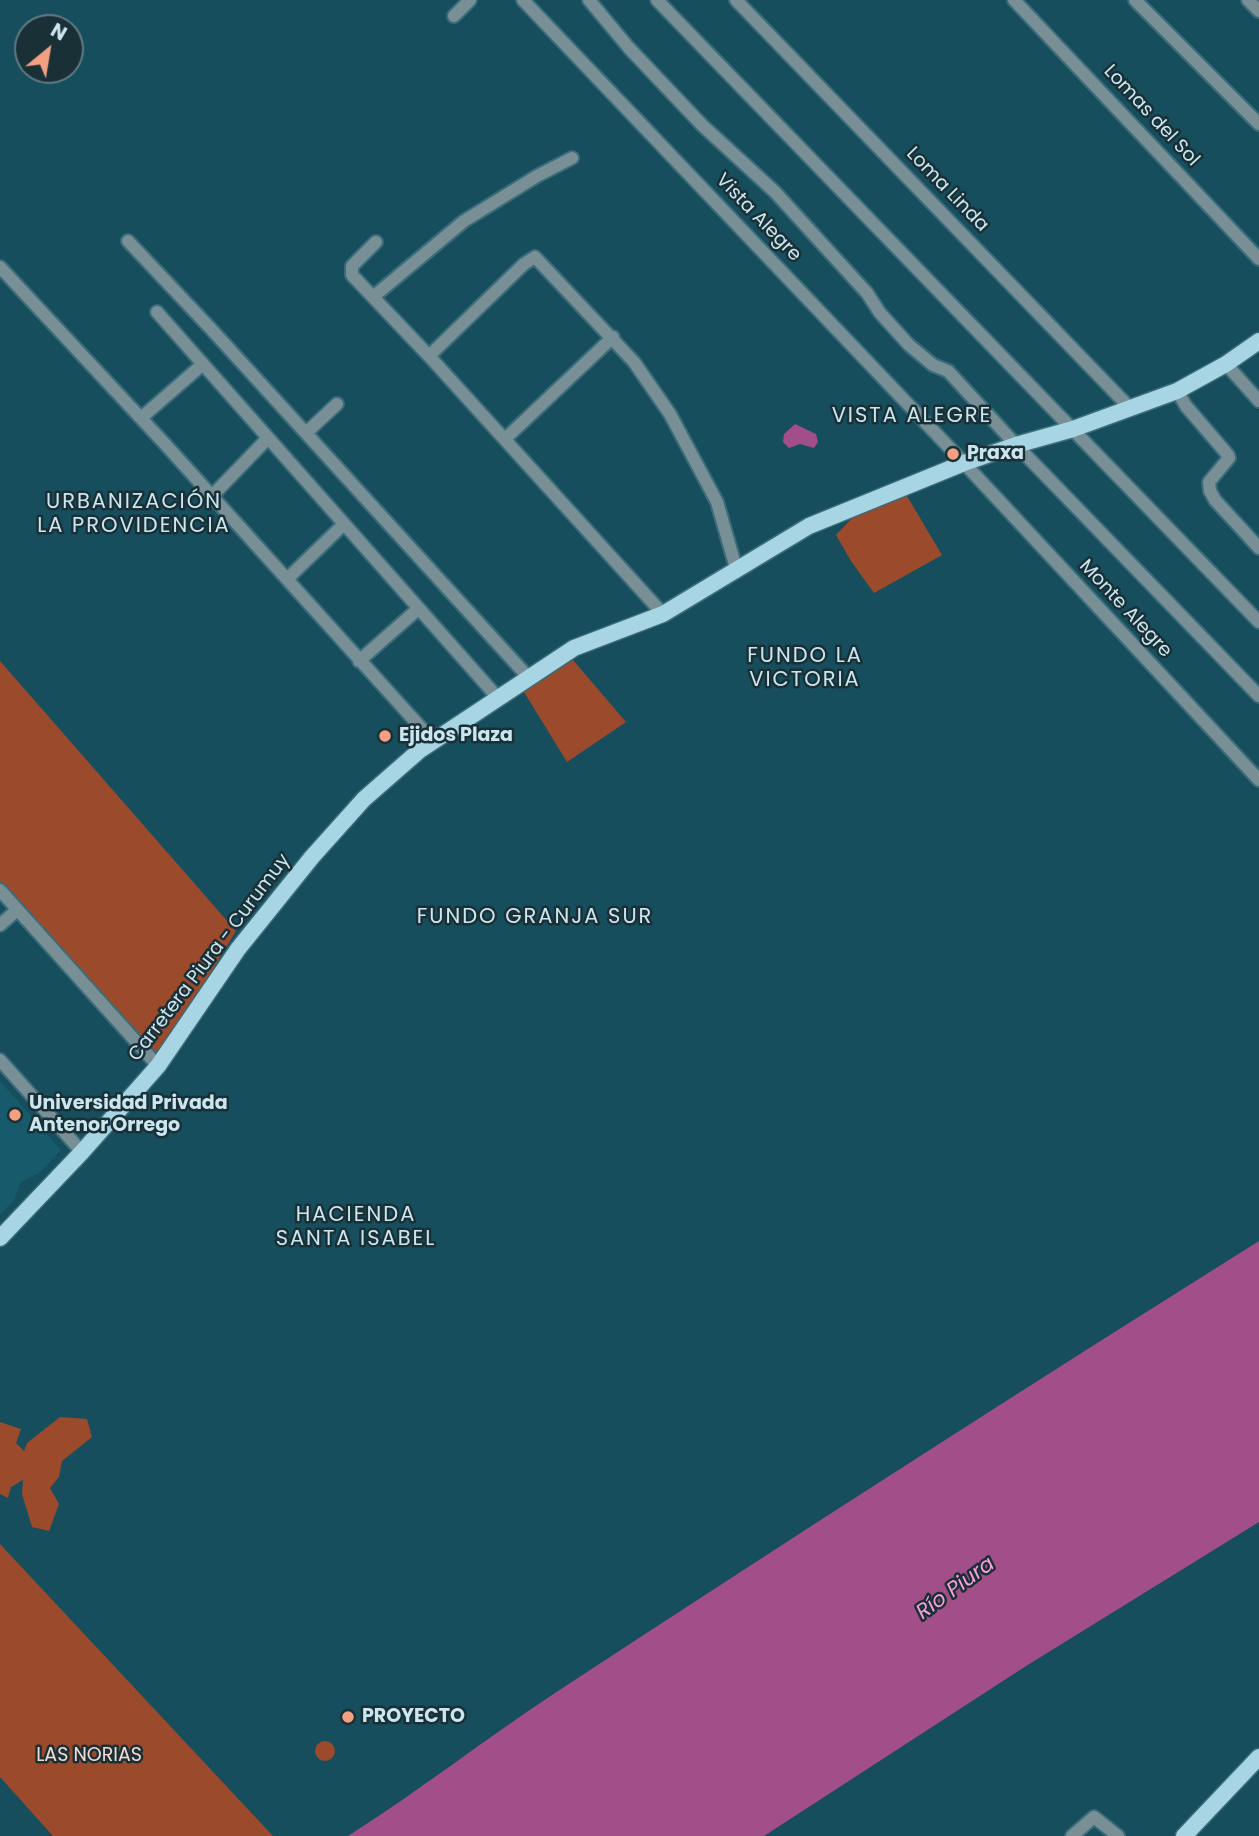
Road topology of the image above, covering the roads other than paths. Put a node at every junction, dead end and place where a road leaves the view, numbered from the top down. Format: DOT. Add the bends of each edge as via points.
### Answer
graph roads {
  1 [pos="470,0"];
  2 [pos="523,0"];
  3 [pos="589,0"];
  4 [pos="657,0"];
  5 [pos="736,0"];
  6 [pos="1014,0"];
  7 [pos="1135,0"];
  8 [pos="1248,0"];
  9 [pos="1259,11"];
  10 [pos="454,16"];
  11 [pos="1259,124"];
  12 [pos="572,158"];
  13 [pos="128,241"];
  14 [pos="376,242"];
  15 [pos="1259,259"];
  16 [pos="0,267"];
  17 [pos="373,297"];
  18 [pos="157,312"];
  19 [pos="613,337"];
  20 [pos="1259,341"];
  21 [pos="429,356"];
  22 [pos="203,364"];
  23 [pos="1226,364"];
  24 [pos="1177,391"];
  25 [pos="1259,401"];
  26 [pos="337,404"];
  27 [pos="1130,408"];
  28 [pos="141,418"];
  29 [pos="1073,429"];
  30 [pos="306,433"];
  31 [pos="268,438"];
  32 [pos="505,439"];
  33 [pos="1016,445"];
  34 [pos="964,463"];
  35 [pos="212,496"];
  36 [pos="344,524"];
  37 [pos="1259,548"];
  38 [pos="736,568"];
  39 [pos="287,579"];
  40 [pos="418,609"];
  41 [pos="663,614"];
  42 [pos="1259,622"];
  43 [pos="359,661"];
  44 [pos="529,678"];
  45 [pos="1259,696"];
  46 [pos="498,698"];
  47 [pos="433,741"];
  48 [pos="1259,780"];
  49 [pos="0,890"];
  50 [pos="17,910"];
  51 [pos="0,925"];
  52 [pos="0,1060"];
  53 [pos="158,1066"];
  54 [pos="82,1152"];
  55 [pos="1,1235"];
  56 [pos="1259,1757"];
  57 [pos="1072,1836"];
  58 [pos="1118,1836"];
  59 [pos="1184,1836"];
  1 -- 10 [label="street"];
  2 -- 34 [label="street, Vista Alegre"];
  3 -- 33 [label="street" via="702,125 775,192 909,345 948,371"];
  4 -- 29 [label="street"];
  5 -- 27 [label="street, Loma Linda"];
  6 -- 15 [label="street, Lomas del Sol"];
  7 -- 11 [label="street"];
  8 -- 9 [label="street"];
  12 -- 17 [label="street" via="464,221"];
  13 -- 30 [label="street"];
  14 -- 17 [label="street" via="351,271"];
  16 -- 28 [label="street"];
  17 -- 21 [label="street"];
  18 -- 22 [label="street"];
  19 -- 21 [label="street" via="535,257"];
  19 -- 32 [label="street"];
  19 -- 38 [label="street" via="663,403 691,451 717,502"];
  20 -- 23 [label="main road, Carretera Piura - Curumuy"];
  21 -- 32 [label="street"];
  22 -- 28 [label="street"];
  22 -- 31 [label="street"];
  23 -- 24 [label="main road, Carretera Piura - Curumuy"];
  23 -- 25 [label="street"];
  24 -- 27 [label="main road, Carretera Piura - Curumuy"];
  24 -- 37 [label="street" via="1228,455 1209,482 1212,496"];
  26 -- 30 [label="street"];
  27 -- 29 [label="main road, Carretera Piura - Curumuy"];
  28 -- 35 [label="street"];
  29 -- 33 [label="main road, Carretera Piura - Curumuy"];
  29 -- 42 [label="street"];
  30 -- 44 [label="street"];
  31 -- 35 [label="street"];
  31 -- 36 [label="street"];
  32 -- 41 [label="street"];
  33 -- 34 [label="main road, Carretera Piura - Curumuy"];
  33 -- 45 [label="street"];
  34 -- 38 [label="main road, Carretera Piura - Curumuy" via="809,526"];
  34 -- 48 [label="street, Monte Alegre"];
  35 -- 39 [label="street"];
  36 -- 39 [label="street"];
  36 -- 40 [label="street"];
  38 -- 41 [label="main road, Carretera Piura - Curumuy"];
  39 -- 43 [label="street"];
  40 -- 43 [label="street"];
  40 -- 46 [label="street"];
  41 -- 44 [label="main road, Carretera Piura - Curumuy" via="574,649"];
  43 -- 47 [label="street"];
  44 -- 46 [label="main road, Carretera Piura - Curumuy"];
  46 -- 47 [label="main road, Carretera Piura - Curumuy"];
  47 -- 53 [label="main road, Carretera Piura - Curumuy" via="364,799 312,857 239,948"];
  49 -- 50 [label="street"];
  50 -- 51 [label="street"];
  50 -- 53 [label="street"];
  52 -- 54 [label="street"];
  53 -- 54 [label="main road, Carretera Piura - Curumuy"];
  54 -- 55 [label="main road, Carretera Piura - Curumuy"];
  56 -- 59 [label="main road"];
  57 -- 58 [label="street" via="1094,1817"];
}
